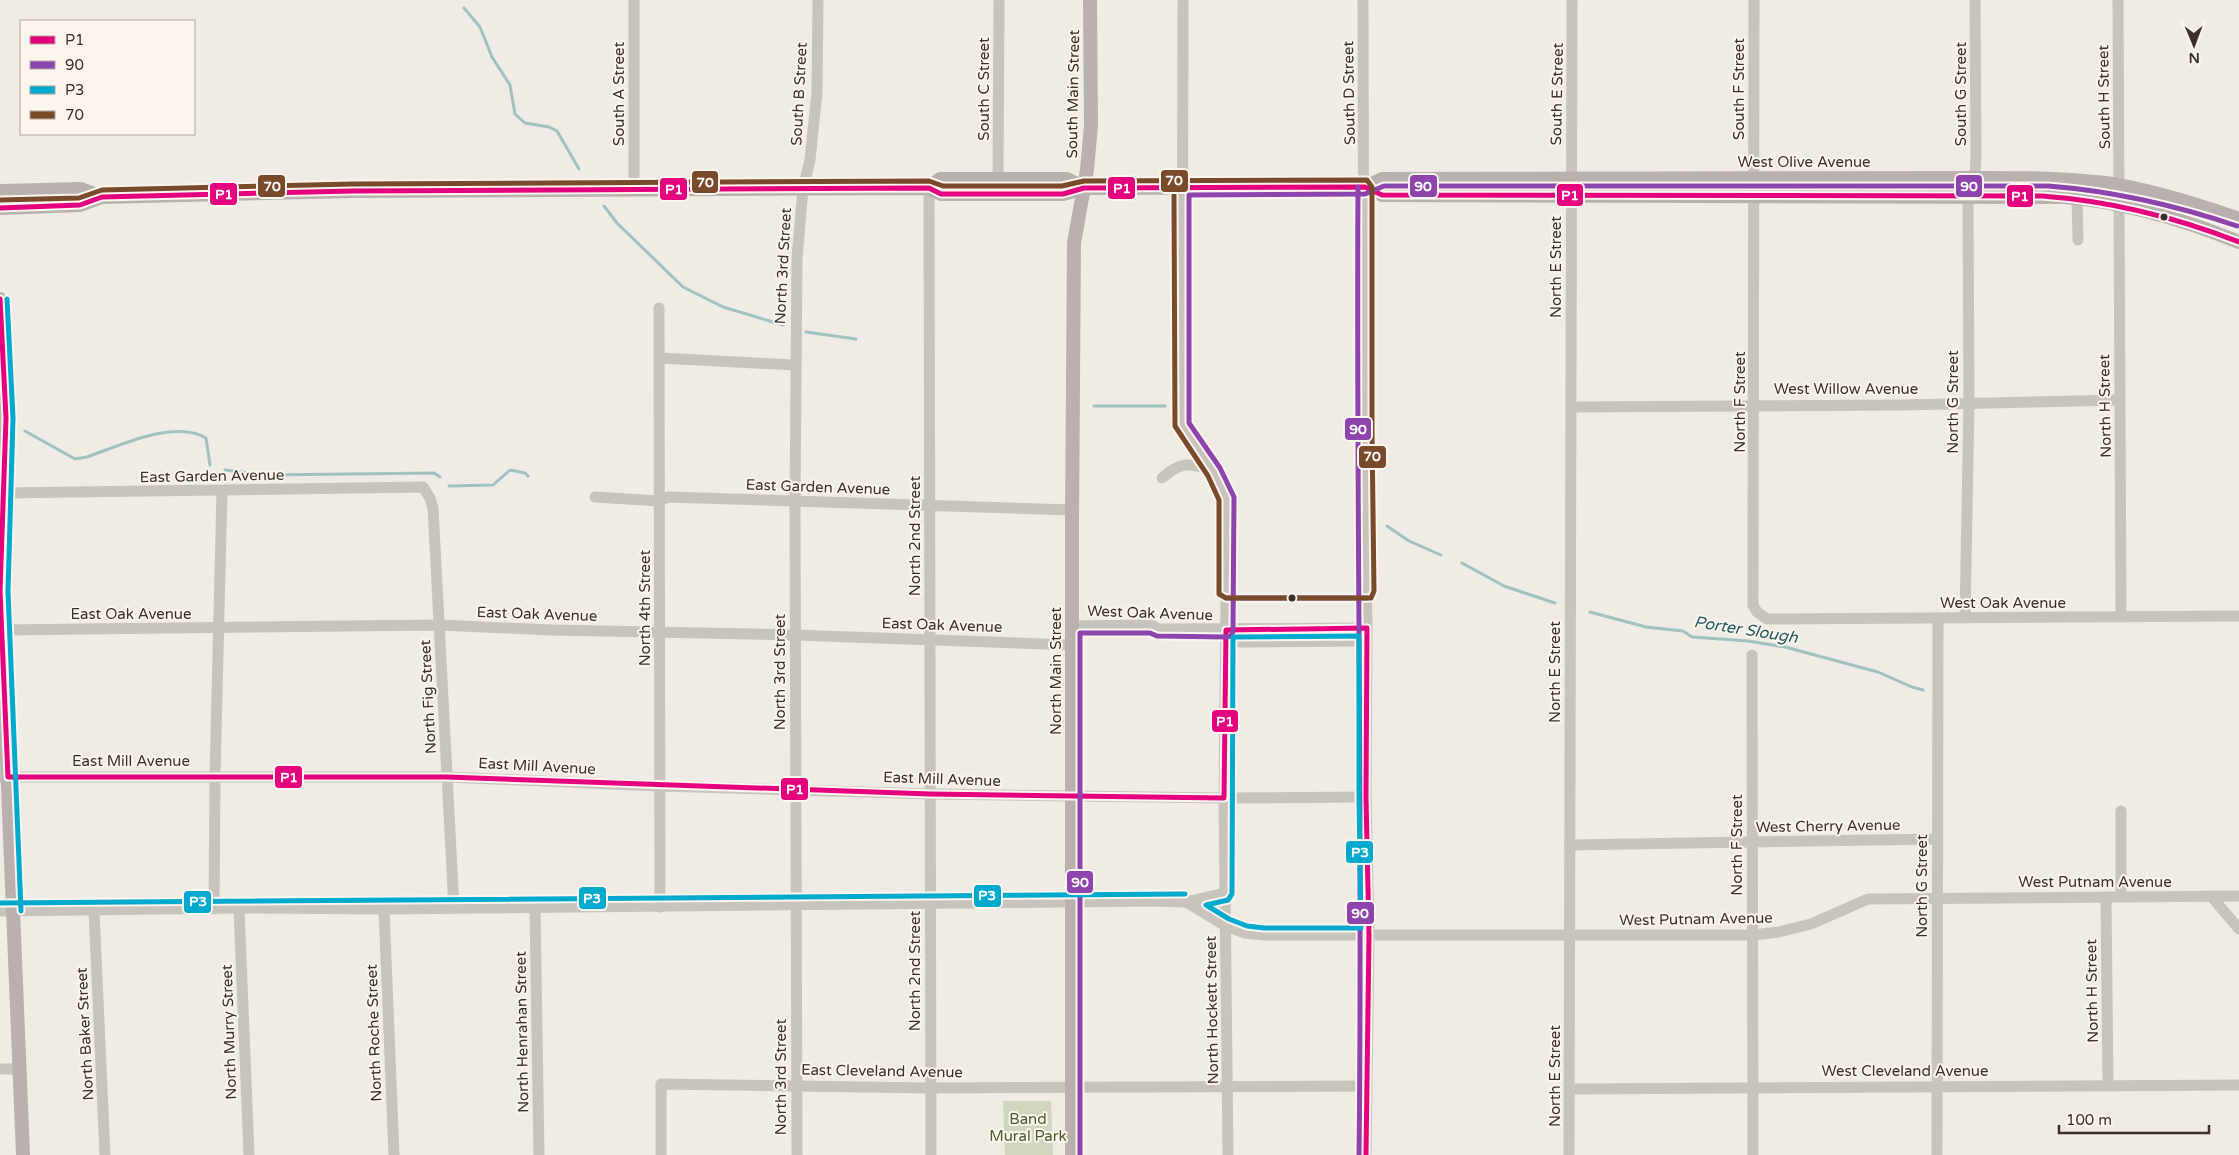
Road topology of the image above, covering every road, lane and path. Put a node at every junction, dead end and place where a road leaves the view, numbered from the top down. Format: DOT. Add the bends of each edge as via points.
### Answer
graph roads {
  1 [pos="634,0"];
  2 [pos="818,0"];
  3 [pos="999,0"];
  4 [pos="1090,0"];
  5 [pos="1183,0"];
  6 [pos="1363,0"];
  7 [pos="1572,0"];
  8 [pos="1754,0"];
  9 [pos="1976,0"];
  10 [pos="2118,0"];
  11 [pos="1753,178"];
  12 [pos="1891,178"];
  13 [pos="998,179"];
  14 [pos="1365,187"];
  15 [pos="1972,187"];
  16 [pos="634,188"];
  17 [pos="930,188"];
  18 [pos="1084,188"];
  19 [pos="1181,188"];
  20 [pos="1571,188"];
  21 [pos="803,189"];
  22 [pos="0,191"];
  23 [pos="2120,195"];
  24 [pos="1753,196"];
  25 [pos="1845,196"];
  26 [pos="102,197"];
  27 [pos="2077,198"];
  28 [pos="0,208"];
  29 [pos="2239,219"];
  30 [pos="2078,240"];
  31 [pos="2239,242"];
  32 [pos="0,299"];
  33 [pos="659,308"];
  34 [pos="660,358"];
  35 [pos="795,365"];
  36 [pos="2120,400"];
  37 [pos="1969,403"];
  38 [pos="1755,405"];
  39 [pos="1572,407"];
  40 [pos="1212,470"];
  41 [pos="1162,478"];
  42 [pos="423,488"];
  43 [pos="222,491"];
  44 [pos="2,493"];
  45 [pos="594,497"];
  46 [pos="659,501"];
  47 [pos="795,502"];
  48 [pos="930,506"];
  49 [pos="1072,510"];
  50 [pos="2239,616"];
  51 [pos="2122,617"];
  52 [pos="1938,618"];
  53 [pos="1965,618"];
  54 [pos="1767,619"];
  55 [pos="439,625"];
  56 [pos="1072,626"];
  57 [pos="1367,628"];
  58 [pos="219,629"];
  59 [pos="1,630"];
  60 [pos="1226,630"];
  61 [pos="661,633"];
  62 [pos="795,635"];
  63 [pos="929,640"];
  64 [pos="1367,641"];
  65 [pos="1072,645"];
  66 [pos="1752,656"];
  67 [pos="215,776"];
  68 [pos="4,777"];
  69 [pos="447,777"];
  70 [pos="659,786"];
  71 [pos="796,790"];
  72 [pos="930,794"];
  73 [pos="1073,797"];
  74 [pos="1366,797"];
  75 [pos="1224,798"];
  76 [pos="2121,811"];
  77 [pos="1937,839"];
  78 [pos="1752,843"];
  79 [pos="1570,845"];
  80 [pos="1225,893"];
  81 [pos="2121,896"];
  82 [pos="2211,896"];
  83 [pos="2239,896"];
  84 [pos="2106,897"];
  85 [pos="1937,898"];
  86 [pos="930,902"];
  87 [pos="1072,902"];
  88 [pos="1186,902"];
  89 [pos="796,906"];
  90 [pos="660,907"];
  91 [pos="240,908"];
  92 [pos="454,908"];
  93 [pos="535,908"];
  94 [pos="214,909"];
  95 [pos="384,909"];
  96 [pos="7,911"];
  97 [pos="94,911"];
  98 [pos="1226,926"];
  99 [pos="2239,929"];
  100 [pos="1369,935"];
  101 [pos="1752,935"];
  102 [pos="1570,936"];
  103 [pos="0,1069"];
  104 [pos="20,1069"];
  105 [pos="2108,1084"];
  106 [pos="796,1085"];
  107 [pos="2239,1085"];
  108 [pos="1072,1086"];
  109 [pos="1227,1086"];
  110 [pos="1366,1086"];
  111 [pos="1753,1086"];
  112 [pos="1937,1086"];
  113 [pos="930,1088"];
  114 [pos="1570,1089"];
  115 [pos="23,1155"];
  116 [pos="105,1155"];
  117 [pos="249,1155"];
  118 [pos="394,1155"];
  119 [pos="539,1155"];
  120 [pos="661,1155"];
  121 [pos="796,1155"];
  122 [pos="931,1155"];
  123 [pos="1072,1155"];
  124 [pos="1228,1155"];
  125 [pos="1366,1155"];
  126 [pos="1569,1155"];
  127 [pos="1753,1155"];
  128 [pos="1937,1155"];
  1 -- 16 [label="street, South A Street"];
  2 -- 21 [label="street, South B Street" via="817,92 810,160"];
  3 -- 13 [label="street, South C Street"];
  4 -- 18 [label="main road, South Main Street" via="1091,126"];
  5 -- 19 [label="street, North Hockett Street"];
  6 -- 14 [label="street, South D Street"];
  7 -- 20 [label="street, South E Street"];
  8 -- 11 [label="street, South F Street"];
  9 -- 15 [label="street, South G Street"];
  10 -- 23 [label="street, South H Street"];
  11 -- 12 [label="main road, West Olive Avenue"];
  11 -- 20 [label="main road, West Olive Avenue"];
  11 -- 24 [label="street, North F Street"];
  12 -- 15 [label="main road, West Olive Avenue"];
  12 -- 25 [label="main road" via="1871,188 1849,188"];
  13 -- 17 [label="main road" via="940,179"];
  13 -- 18 [label="main road" via="1067,179"];
  14 -- 19 [label="main road, West Olive Avenue"];
  14 -- 20 [label="main road, West Olive Avenue" via="1382,195"];
  14 -- 57 [label="street, South D Street"];
  15 -- 23 [label="main road, West Olive Avenue" via="2063,179"];
  15 -- 25 [label="main road, West Olive Avenue"];
  15 -- 27 [label="main road, West Olive Avenue"];
  15 -- 37 [label="street, North G Street" via="1968,205"];
  16 -- 21 [label="main road"];
  16 -- 26 [label="main road"];
  17 -- 18 [label="main road" via="942,194 1063,194"];
  17 -- 21 [label="main road"];
  17 -- 48 [label="street, North 2nd Street"];
  18 -- 19 [label="main road, West Olive Avenue"];
  18 -- 49 [label="main road, North Main Street" via="1074,243"];
  19 -- 40 [label="street, North Hockett Street" via="1182,425"];
  20 -- 24 [label="main road, West Olive Avenue"];
  20 -- 39 [label="street, North E Street"];
  21 -- 35 [label="street, North 3rd Street" via="796,258"];
  22 -- 26 [label="main road" via="81,188"];
  23 -- 27 [label="main road, West Olive Avenue"];
  23 -- 29 [label="main road, West Olive Avenue" via="2189,202"];
  23 -- 31 [label="main road, West Olive Avenue"];
  23 -- 36 [label="street, North H Street"];
  24 -- 25 [label="main road, West Olive Avenue"];
  24 -- 38 [label="street, North F Street"];
  26 -- 28 [label="main road" via="80,205"];
  27 -- 30 [label="street"];
  32 -- 44 [label="main road" via="6,418"];
  33 -- 34 [label="street, North 4th Street"];
  34 -- 35 [label="street"];
  34 -- 46 [label="street, North 4th Street"];
  35 -- 47 [label="street, North 3rd Street"];
  36 -- 37 [label="street, West Willow Avenue"];
  36 -- 51 [label="street, North H Street"];
  37 -- 38 [label="street, West Willow Avenue"];
  37 -- 53 [label="street, North G Street"];
  38 -- 39 [label="street, West Willow Avenue"];
  38 -- 54 [label="street, North F Street" via="1753,605"];
  39 -- 79 [label="street, North E Street"];
  40 -- 41 [label="street" via="1186,464"];
  40 -- 60 [label="street, North Hockett Street" via="1227,498"];
  42 -- 43 [label="street, East Garden Avenue"];
  42 -- 55 [label="street, North Fig Street" via="433,508"];
  43 -- 44 [label="street, East Garden Avenue"];
  43 -- 58 [label="street"];
  44 -- 59 [label="main road"];
  45 -- 46 [label="street, East Garden Avenue"];
  46 -- 47 [label="street, East Garden Avenue" via="668,498"];
  46 -- 61 [label="street, North 4th Street"];
  47 -- 48 [label="street, East Garden Avenue"];
  47 -- 62 [label="street, North 3rd Street"];
  48 -- 49 [label="street, East Garden Avenue"];
  48 -- 63 [label="street, North 2nd Street"];
  49 -- 56 [label="main road, North Main Street"];
  50 -- 51 [label="street, West Oak Avenue"];
  51 -- 53 [label="street, West Oak Avenue"];
  52 -- 53 [label="street, West Oak Avenue"];
  52 -- 54 [label="street, West Oak Avenue"];
  52 -- 77 [label="street, North G Street"];
  55 -- 58 [label="street, East Oak Avenue"];
  55 -- 61 [label="street, East Oak Avenue"];
  55 -- 69 [label="street, North Fig Street"];
  56 -- 60 [label="street, West Oak Avenue" via="1152,625 1158,629"];
  56 -- 65 [label="main road, North Main Street"];
  57 -- 60 [label="street, West Oak Avenue"];
  57 -- 64 [label="street, South D Street"];
  58 -- 59 [label="street, East Oak Avenue"];
  58 -- 67 [label="street"];
  59 -- 68 [label="main road"];
  60 -- 64 [label="street, West Oak Avenue" via="1240,642"];
  60 -- 75 [label="street, North Hockett Street"];
  61 -- 62 [label="street, East Oak Avenue"];
  61 -- 70 [label="street, North 4th Street"];
  62 -- 63 [label="street, East Oak Avenue"];
  62 -- 71 [label="street, North 3rd Street"];
  63 -- 65 [label="street, East Oak Avenue"];
  63 -- 72 [label="street, North 2nd Street"];
  64 -- 74 [label="street, South D Street"];
  65 -- 73 [label="main road, North Main Street"];
  66 -- 78 [label="street, North F Street"];
  67 -- 68 [label="street, East Mill Avenue"];
  67 -- 69 [label="street, East Mill Avenue"];
  67 -- 94 [label="street"];
  68 -- 96 [label="main road"];
  69 -- 70 [label="street, East Mill Avenue"];
  69 -- 92 [label="street, North Fig Street"];
  70 -- 71 [label="street, East Mill Avenue"];
  70 -- 90 [label="street, North 4th Street"];
  71 -- 72 [label="street, East Mill Avenue"];
  71 -- 89 [label="street, North 3rd Street"];
  72 -- 73 [label="street, East Mill Avenue"];
  72 -- 86 [label="street, North 2nd Street"];
  73 -- 75 [label="street, East Mill Avenue"];
  73 -- 87 [label="main road, North Main Street"];
  74 -- 75 [label="street, East Mill Avenue"];
  74 -- 100 [label="street, South D Street"];
  75 -- 80 [label="street, North Hockett Street"];
  76 -- 81 [label="street"];
  77 -- 78 [label="street, West Cherry Avenue"];
  77 -- 85 [label="street, North G Street"];
  78 -- 79 [label="street, West Cherry Avenue"];
  78 -- 101 [label="street, North F Street"];
  79 -- 102 [label="street, North E Street"];
  80 -- 88 [label="street"];
  80 -- 98 [label="street, North Hockett Street"];
  81 -- 82 [label="street, West Putnam Avenue"];
  81 -- 84 [label="street, West Putnam Avenue"];
  82 -- 83 [label="street, West Putnam Avenue"];
  82 -- 99 [label="street"];
  84 -- 85 [label="street, West Putnam Avenue"];
  84 -- 105 [label="street, North H Street"];
  85 -- 101 [label="street, West Putnam Avenue" via="1868,899 1811,924"];
  85 -- 112 [label="street, North G Street"];
  86 -- 87 [label="street"];
  86 -- 89 [label="street"];
  86 -- 113 [label="street, North 2nd Street"];
  87 -- 88 [label="street"];
  87 -- 108 [label="main road, North Main Street"];
  88 -- 98 [label="street, West Putnam Avenue"];
  89 -- 90 [label="street"];
  89 -- 106 [label="street, North 3rd Street"];
  90 -- 93 [label="street"];
  91 -- 94 [label="street"];
  91 -- 95 [label="street"];
  91 -- 117 [label="street, North Murry Street"];
  92 -- 93 [label="street"];
  92 -- 95 [label="street"];
  93 -- 119 [label="street, North Henrahan Street"];
  94 -- 97 [label="street"];
  95 -- 118 [label="street, North Roche Street"];
  96 -- 97 [label="street"];
  96 -- 104 [label="main road"];
  97 -- 116 [label="street, North Baker Street"];
  98 -- 100 [label="street, West Putnam Avenue" via="1264,935"];
  98 -- 109 [label="street, North Hockett Street"];
  100 -- 102 [label="street, West Putnam Avenue"];
  100 -- 110 [label="street, South D Street"];
  101 -- 102 [label="street, West Putnam Avenue"];
  101 -- 111 [label="street, North F Street"];
  102 -- 114 [label="street, North E Street"];
  103 -- 104 [label="street"];
  104 -- 115 [label="main road"];
  105 -- 107 [label="street, West Cleveland Avenue"];
  105 -- 112 [label="street, West Cleveland Avenue"];
  106 -- 113 [label="street, East Cleveland Avenue"];
  106 -- 120 [label="street, East Cleveland Avenue" via="661,1084"];
  106 -- 121 [label="street, North 3rd Street"];
  108 -- 109 [label="street"];
  108 -- 113 [label="street, East Cleveland Avenue"];
  108 -- 123 [label="main road, North Main Street"];
  109 -- 110 [label="street"];
  109 -- 124 [label="street, North Hockett Street"];
  110 -- 125 [label="street, South D Street"];
  111 -- 112 [label="street, West Cleveland Avenue"];
  111 -- 114 [label="street, West Cleveland Avenue"];
  111 -- 127 [label="street, North F Street"];
  112 -- 128 [label="street, North G Street"];
  113 -- 122 [label="street, North 2nd Street"];
  114 -- 126 [label="street, North E Street"];
}
